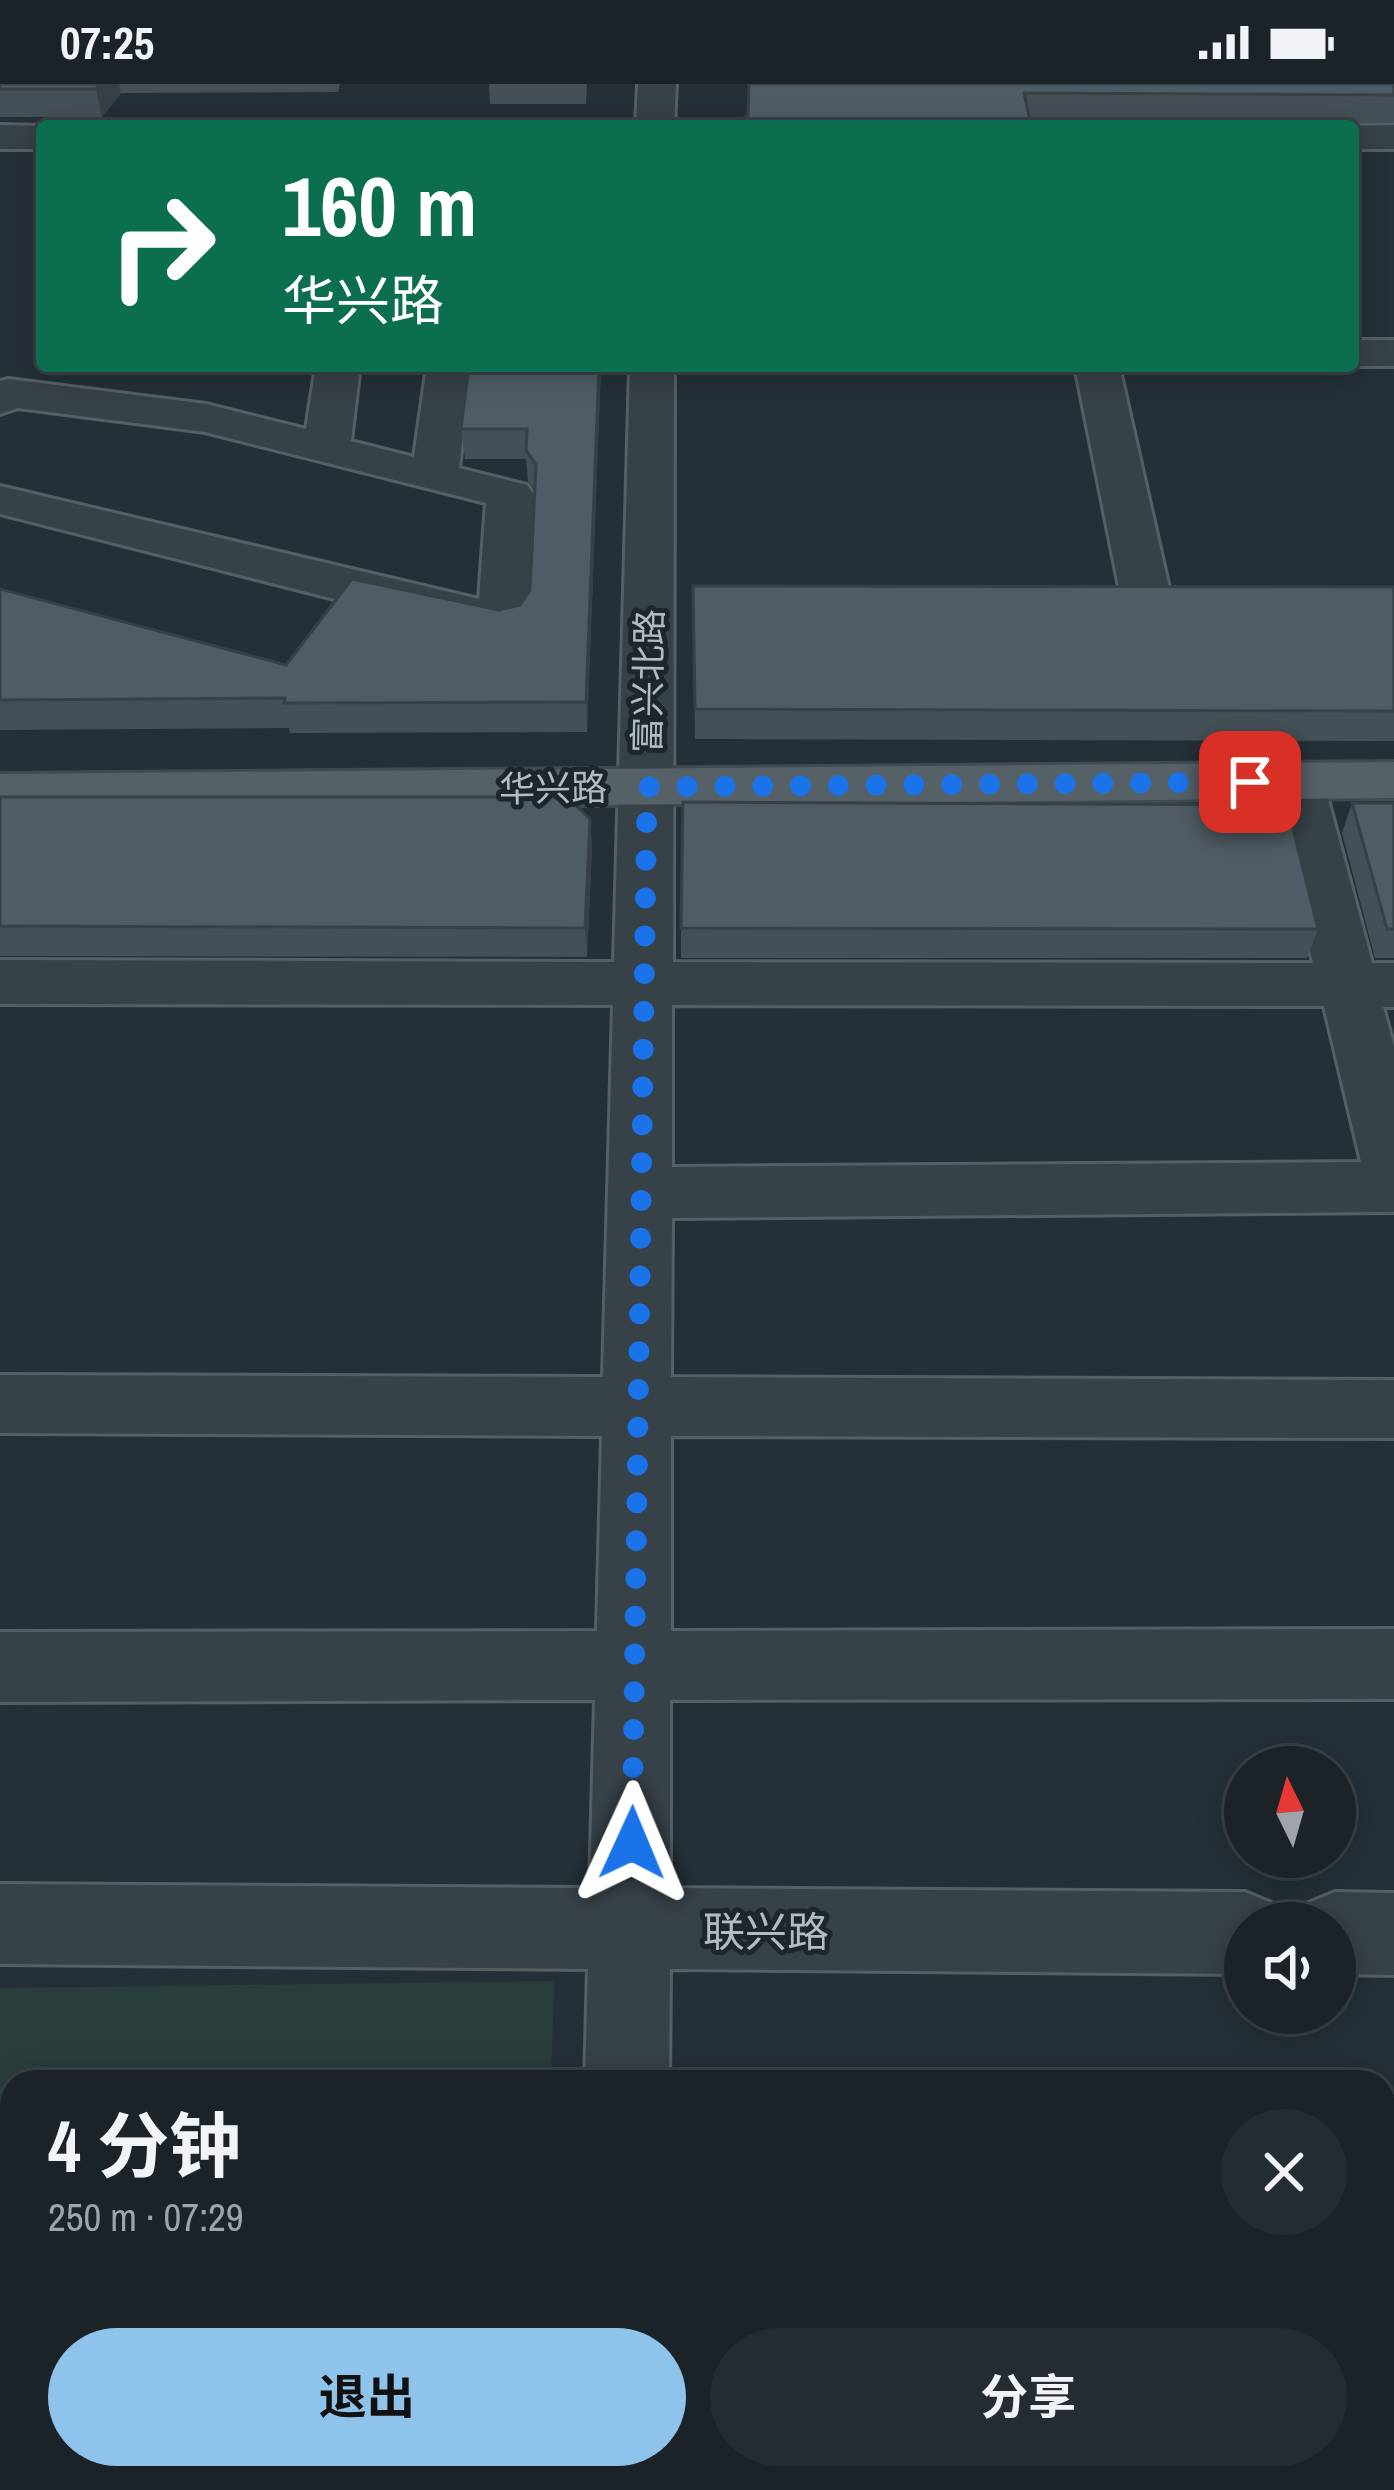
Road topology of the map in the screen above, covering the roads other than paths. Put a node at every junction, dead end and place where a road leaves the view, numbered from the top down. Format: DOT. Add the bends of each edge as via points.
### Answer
graph roads {
  1 [pos="657,84"];
  2 [pos="656,120"];
  3 [pos="0,137"];
  4 [pos="36,137"];
  5 [pos="1359,137"];
  6 [pos="1394,137"];
  7 [pos="1359,353"];
  8 [pos="1394,353"];
  9 [pos="337,372"];
  10 [pos="448,372"];
  11 [pos="653,372"];
  12 [pos="1098,372"];
  13 [pos="0,400"];
  14 [pos="326,452"];
  15 [pos="435,474"];
  16 [pos="0,500"];
  17 [pos="1146,597"];
  18 [pos="1394,780"];
  19 [pos="1296,781"];
  20 [pos="647,787"];
  21 [pos="0,793"];
  22 [pos="0,982"];
  23 [pos="644,986"];
  24 [pos="1371,986"];
  25 [pos="1394,1166"];
  26 [pos="1394,1187"];
  27 [pos="641,1193"];
  28 [pos="0,1404"];
  29 [pos="638,1408"];
  30 [pos="1394,1409"];
  31 [pos="634,1664"];
  32 [pos="1394,1664"];
  33 [pos="0,1667"];
  34 [pos="0,1924"];
  35 [pos="631,1931"];
  36 [pos="1224,1933"];
  37 [pos="1356,1934"];
  38 [pos="1394,1934"];
  39 [pos="627,2070"];
  1 -- 2 [label="street"];
  3 -- 4 [label="street"];
  5 -- 6 [label="street"];
  7 -- 8 [label="street"];
  9 -- 14 [label="street"];
  10 -- 15 [label="street"];
  11 -- 20 [label="street, 富兴北路" via="673,597"];
  12 -- 17 [label="street"];
  13 -- 14 [label="street" via="8,393 209,401"];
  14 -- 15 [label="street"];
  15 -- 16 [label="street" via="510,495 503,620"];
  18 -- 19 [label="main road, 华兴路"];
  19 -- 20 [label="main road, 华兴路"];
  19 -- 24 [label="street"];
  20 -- 21 [label="main road, 华兴路"];
  20 -- 23 [label="street, 富兴北路"];
  22 -- 23 [label="street"];
  23 -- 24 [label="street"];
  23 -- 27 [label="street, 富兴北路"];
  24 -- 25 [label="street"];
  26 -- 27 [label="street"];
  27 -- 29 [label="street, 富兴北路"];
  28 -- 29 [label="street"];
  29 -- 30 [label="street"];
  29 -- 31 [label="street, 富兴北路"];
  31 -- 32 [label="street"];
  31 -- 33 [label="street"];
  31 -- 35 [label="street, 富兴北路"];
  34 -- 35 [label="street, 联兴路"];
  35 -- 36 [label="street, 联兴路"];
  35 -- 39 [label="street, 富兴北路"];
  37 -- 38 [label="street"];
}
